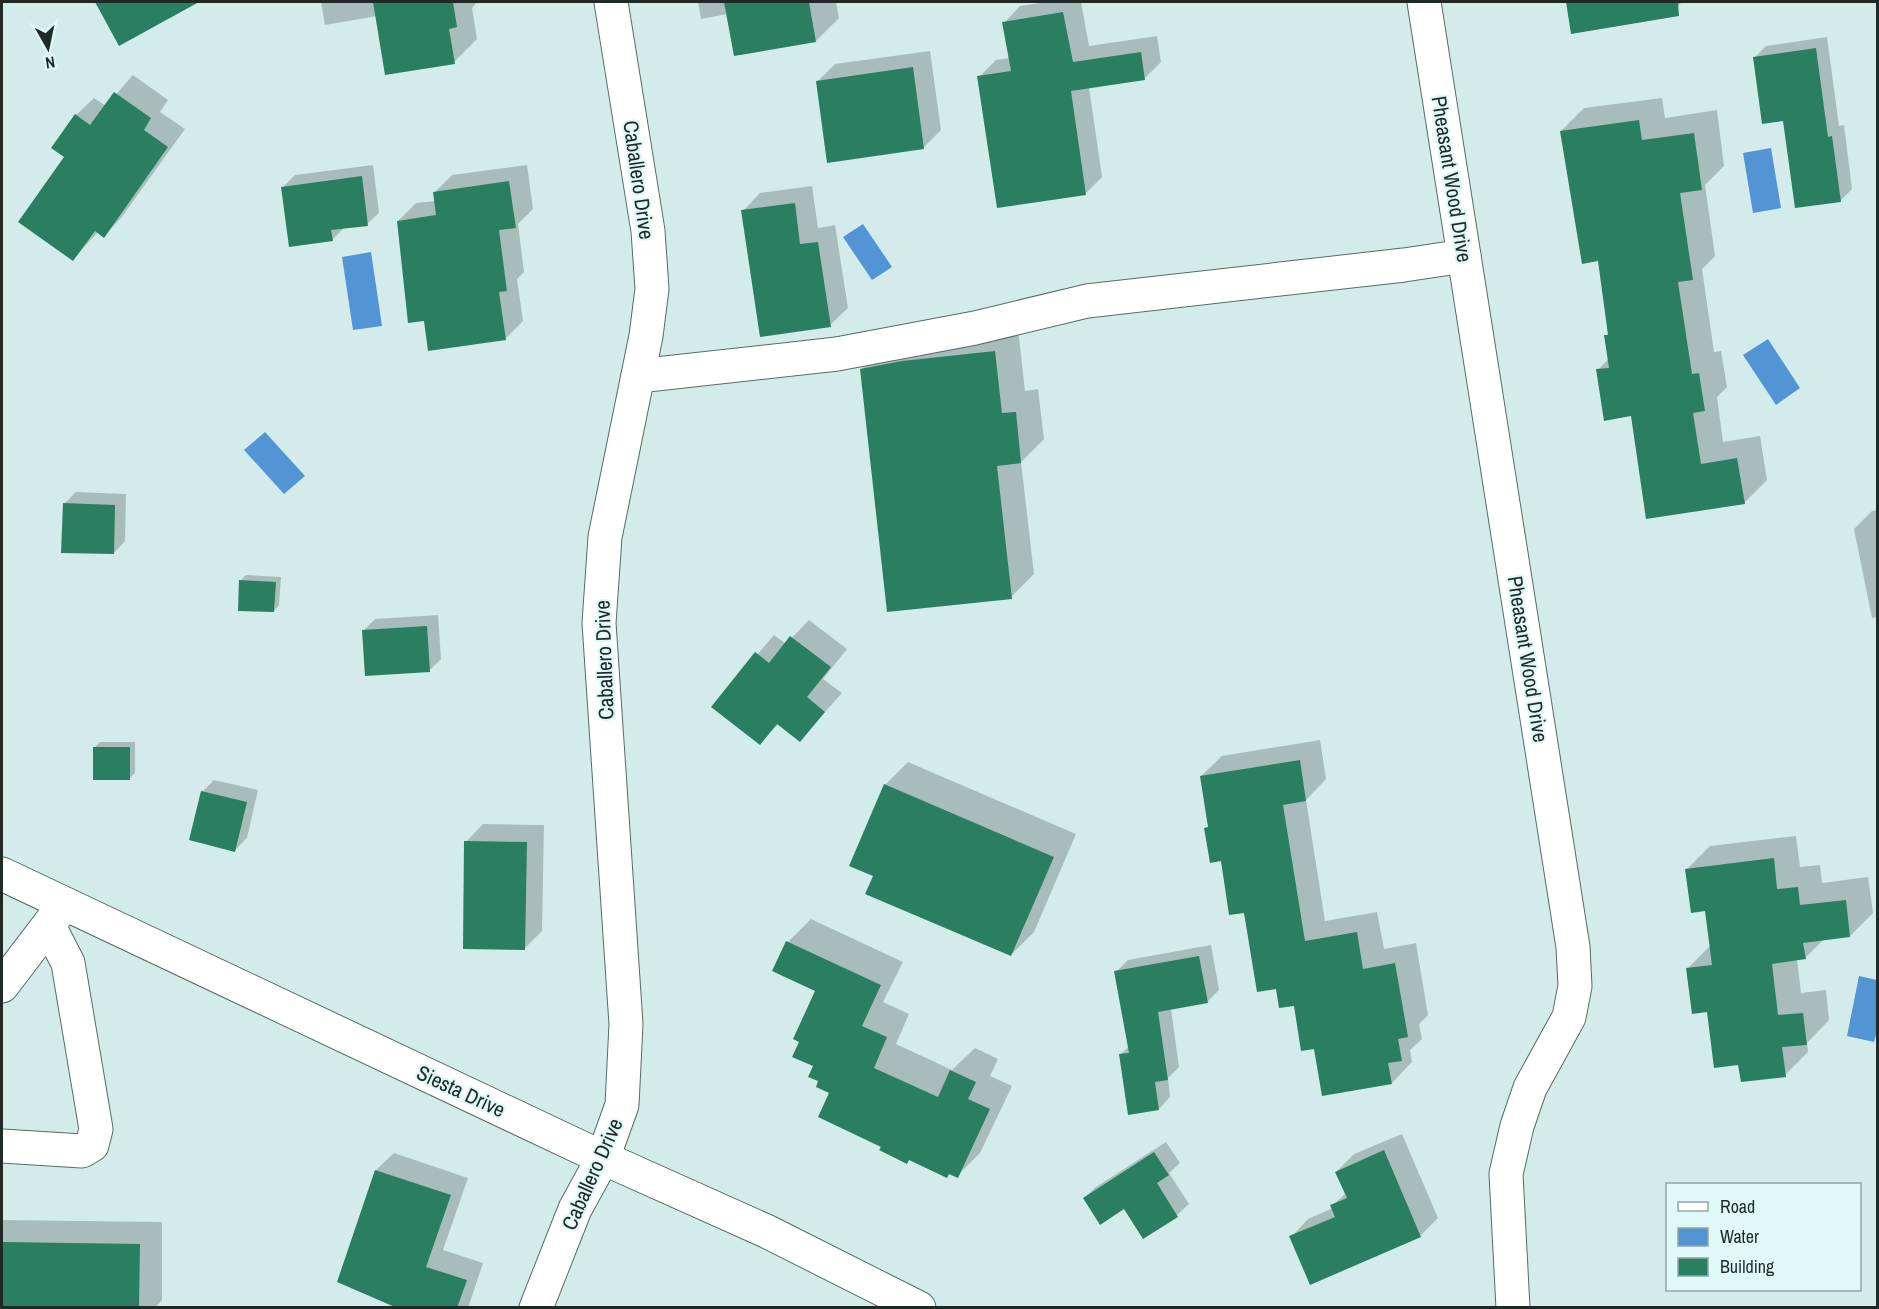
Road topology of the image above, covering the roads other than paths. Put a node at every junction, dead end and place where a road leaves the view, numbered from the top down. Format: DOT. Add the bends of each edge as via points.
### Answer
graph roads {
  1 [pos="611,2"];
  2 [pos="1424,2"];
  3 [pos="1464,256"];
  4 [pos="638,376"];
  5 [pos="2,874"];
  6 [pos="57,915"];
  7 [pos="2,986"];
  8 [pos="2,1146"];
  9 [pos="603,1158"];
  10 [pos="536,1308"];
  11 [pos="919,1308"];
  12 [pos="1513,1308"];
  1 -- 4 [label="street, Caballero Drive" via="649,243 652,289"];
  2 -- 3 [label="street, Pheasant Wood Drive"];
  3 -- 4 [label="street" via="1087,301 975,328 837,354"];
  3 -- 12 [label="street, Pheasant Wood Drive" via="1574,956 1575,986 1569,1017 1530,1088 1506,1174"];
  4 -- 9 [label="street, Caballero Drive" via="605,537 598,623 626,1024 622,1105"];
  5 -- 6 [label="street, Siesta Drive"];
  6 -- 7 [label="street"];
  6 -- 8 [label="street" via="96,1129 92,1145 82,1151"];
  6 -- 9 [label="street, Siesta Drive"];
  9 -- 10 [label="street, Caballero Drive" via="575,1209"];
  9 -- 11 [label="street, Siesta Drive" via="766,1231"];
}
